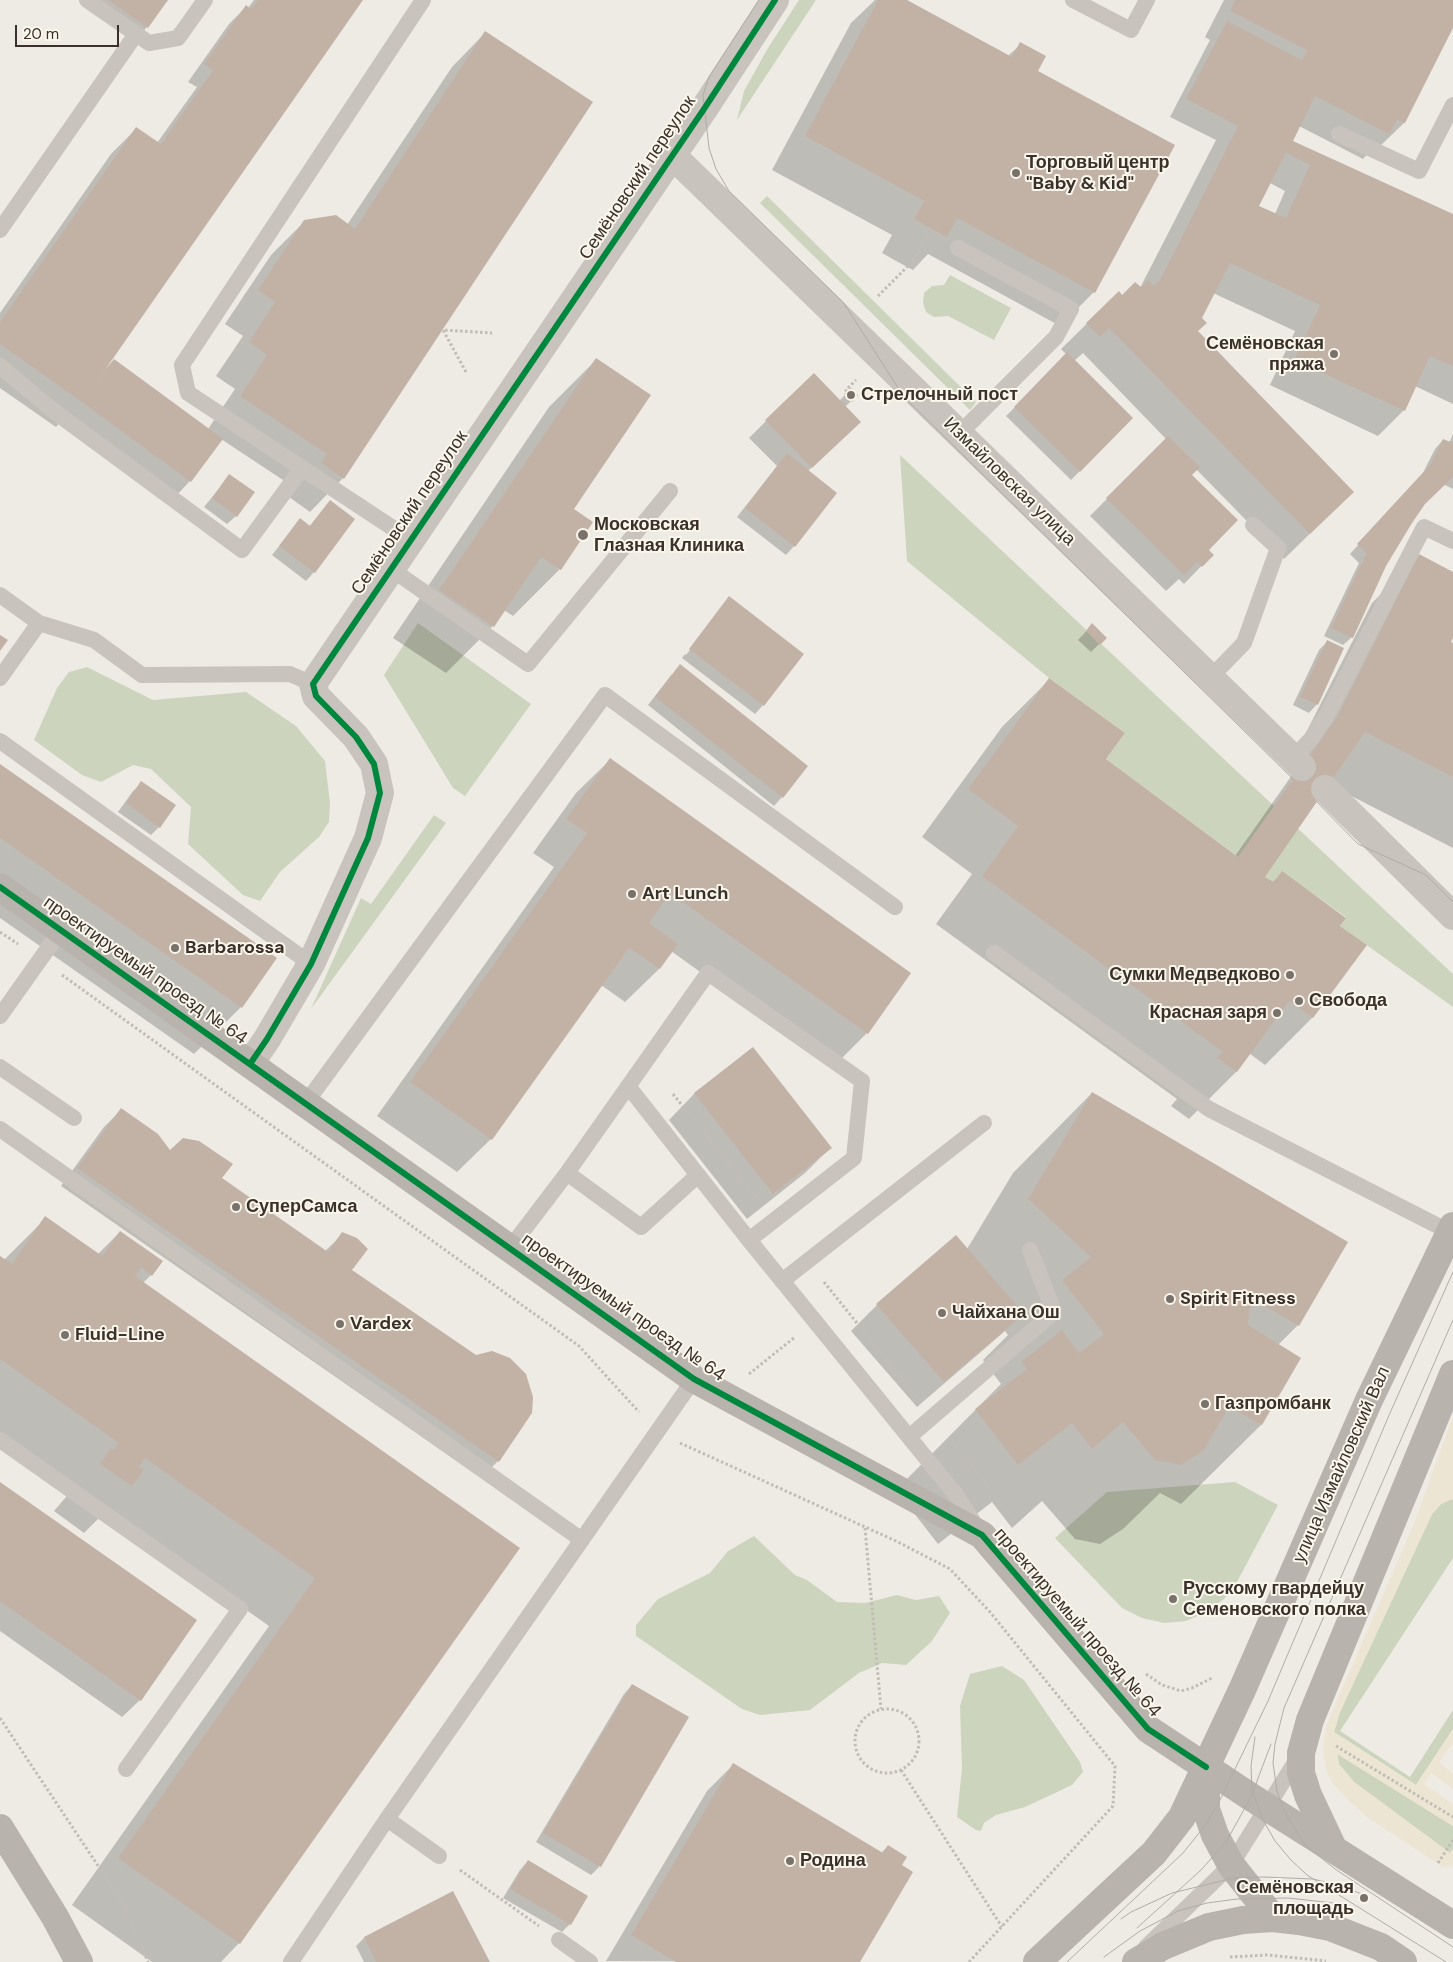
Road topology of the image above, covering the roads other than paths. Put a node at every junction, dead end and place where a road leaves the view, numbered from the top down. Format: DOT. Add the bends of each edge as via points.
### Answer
graph roads {
  1 [pos="87,0"];
  2 [pos="205,0"];
  3 [pos="423,0"];
  4 [pos="775,0"];
  5 [pos="1073,0"];
  6 [pos="1147,0"];
  7 [pos="136,34"];
  8 [pos="1453,104"];
  9 [pos="1339,134"];
  10 [pos="672,155"];
  11 [pos="0,230"];
  12 [pos="958,248"];
  13 [pos="0,366"];
  14 [pos="960,434"];
  15 [pos="302,468"];
  16 [pos="670,491"];
  17 [pos="1253,525"];
  18 [pos="411,540"];
  19 [pos="1453,541"];
  20 [pos="391,569"];
  21 [pos="0,595"];
  22 [pos="39,623"];
  23 [pos="0,678"];
  24 [pos="1210,678"];
  25 [pos="313,684"];
  26 [pos="0,741"];
  27 [pos="1297,762"];
  28 [pos="1326,789"];
  29 [pos="0,887"];
  30 [pos="895,907"];
  31 [pos="1453,916"];
  32 [pos="61,930"];
  33 [pos="994,952"];
  34 [pos="311,964"];
  35 [pos="0,1016"];
  36 [pos="250,1064"];
  37 [pos="0,1067"];
  38 [pos="628,1086"];
  39 [pos="305,1104"];
  40 [pos="74,1118"];
  41 [pos="984,1123"];
  42 [pos="0,1129"];
  43 [pos="568,1173"];
  44 [pos="698,1175"];
  45 [pos="1452,1229"];
  46 [pos="748,1240"];
  47 [pos="510,1248"];
  48 [pos="1030,1250"];
  49 [pos="782,1281"];
  50 [pos="1453,1374"];
  51 [pos="694,1379"];
  52 [pos="909,1437"];
  53 [pos="0,1440"];
  54 [pos="982,1535"];
  55 [pos="582,1540"];
  56 [pos="1301,1753"];
  57 [pos="1206,1768"];
  58 [pos="126,1770"];
  59 [pos="1267,1807"];
  60 [pos="387,1819"];
  61 [pos="0,1828"];
  62 [pos="1333,1848"];
  63 [pos="439,1856"];
  64 [pos="1231,1865"];
  65 [pos="1273,1918"];
  66 [pos="1453,1925"];
  67 [pos="559,1940"];
  68 [pos="79,1962"];
  69 [pos="291,1962"];
  70 [pos="590,1962"];
  71 [pos="1037,1962"];
  72 [pos="1130,1962"];
  73 [pos="1136,1962"];
  74 [pos="1404,1962"];
  1 -- 7 [label="lane"];
  2 -- 7 [label="lane" via="178,38 150,43"];
  3 -- 15 [label="lane" via="182,365 188,393"];
  4 -- 10 [label="street, Семёновский переулок"];
  5 -- 6 [label="lane" via="1131,30"];
  7 -- 11 [label="lane"];
  8 -- 9 [label="lane" via="1419,171"];
  10 -- 14 [label="street, Измайловская улица"];
  10 -- 18 [label="street, Семёновский переулок"];
  12 -- 14 [label="lane" via="1071,309 1056,337"];
  13 -- 15 [label="lane" via="52,409 242,550"];
  14 -- 24 [label="street, Измайловская улица"];
  15 -- 18 [label="lane"];
  16 -- 20 [label="lane" via="528,664"];
  17 -- 24 [label="lane" via="1278,548 1244,643"];
  18 -- 20 [label="street, Семёновский переулок"];
  19 -- 27 [label="lane" via="1424,526 1328,713"];
  20 -- 25 [label="street, Семёновский переулок"];
  21 -- 22 [label="lane"];
  22 -- 23 [label="lane"];
  22 -- 25 [label="lane" via="94,640 142,676 290,674"];
  24 -- 27 [label="street, Измайловская улица"];
  25 -- 34 [label="street" via="316,696 356,737 374,764 380,793 368,838"];
  26 -- 34 [label="lane"];
  28 -- 31 [label="street"];
  29 -- 32 [label="main road, проектируемый проезд № 64"];
  30 -- 39 [label="lane" via="605,695"];
  32 -- 35 [label="lane"];
  32 -- 36 [label="main road, проектируемый проезд № 64"];
  33 -- 45 [label="lane" via="1209,1109"];
  34 -- 36 [label="street"];
  36 -- 39 [label="main road, проектируемый проезд № 64"];
  37 -- 40 [label="lane"];
  38 -- 43 [label="lane"];
  38 -- 44 [label="lane"];
  38 -- 46 [label="lane" via="708,973 862,1081 854,1158"];
  39 -- 47 [label="main road, проектируемый проезд № 64"];
  41 -- 49 [label="lane"];
  42 -- 55 [label="lane"];
  43 -- 44 [label="lane" via="641,1227"];
  43 -- 47 [label="lane"];
  44 -- 46 [label="lane"];
  45 -- 57 [label="main road, улица Измайловский Вал" via="1369,1400"];
  46 -- 49 [label="lane"];
  47 -- 51 [label="main road, проектируемый проезд № 64"];
  48 -- 52 [label="lane" via="1054,1312"];
  49 -- 52 [label="lane"];
  50 -- 56 [label="main road" via="1310,1720"];
  51 -- 54 [label="main road, проектируемый проезд № 64"];
  51 -- 55 [label="lane"];
  52 -- 54 [label="lane" via="956,1495"];
  53 -- 58 [label="lane" via="240,1609"];
  54 -- 57 [label="main road, проектируемый проезд № 64" via="1148,1729"];
  55 -- 60 [label="lane"];
  56 -- 59 [label="lane"];
  56 -- 62 [label="main road" via="1301,1773 1308,1794"];
  57 -- 59 [label="main road, проектируемый проезд № 64"];
  57 -- 64 [label="main road" via="1206,1809"];
  57 -- 71 [label="main road, улица Измайловский Вал" via="1182,1817 1154,1853"];
  59 -- 62 [label="main road, проектируемый проезд № 64"];
  59 -- 64 [label="lane"];
  60 -- 63 [label="lane"];
  60 -- 69 [label="lane"];
  61 -- 68 [label="main road"];
  62 -- 66 [label="main road, проектируемый проезд № 64"];
  64 -- 65 [label="main road"];
  64 -- 72 [label="lane"];
  65 -- 73 [label="main road" via="1209,1927 1163,1946"];
  65 -- 74 [label="main road" via="1330,1927 1381,1947"];
  67 -- 70 [label="lane"];
}
